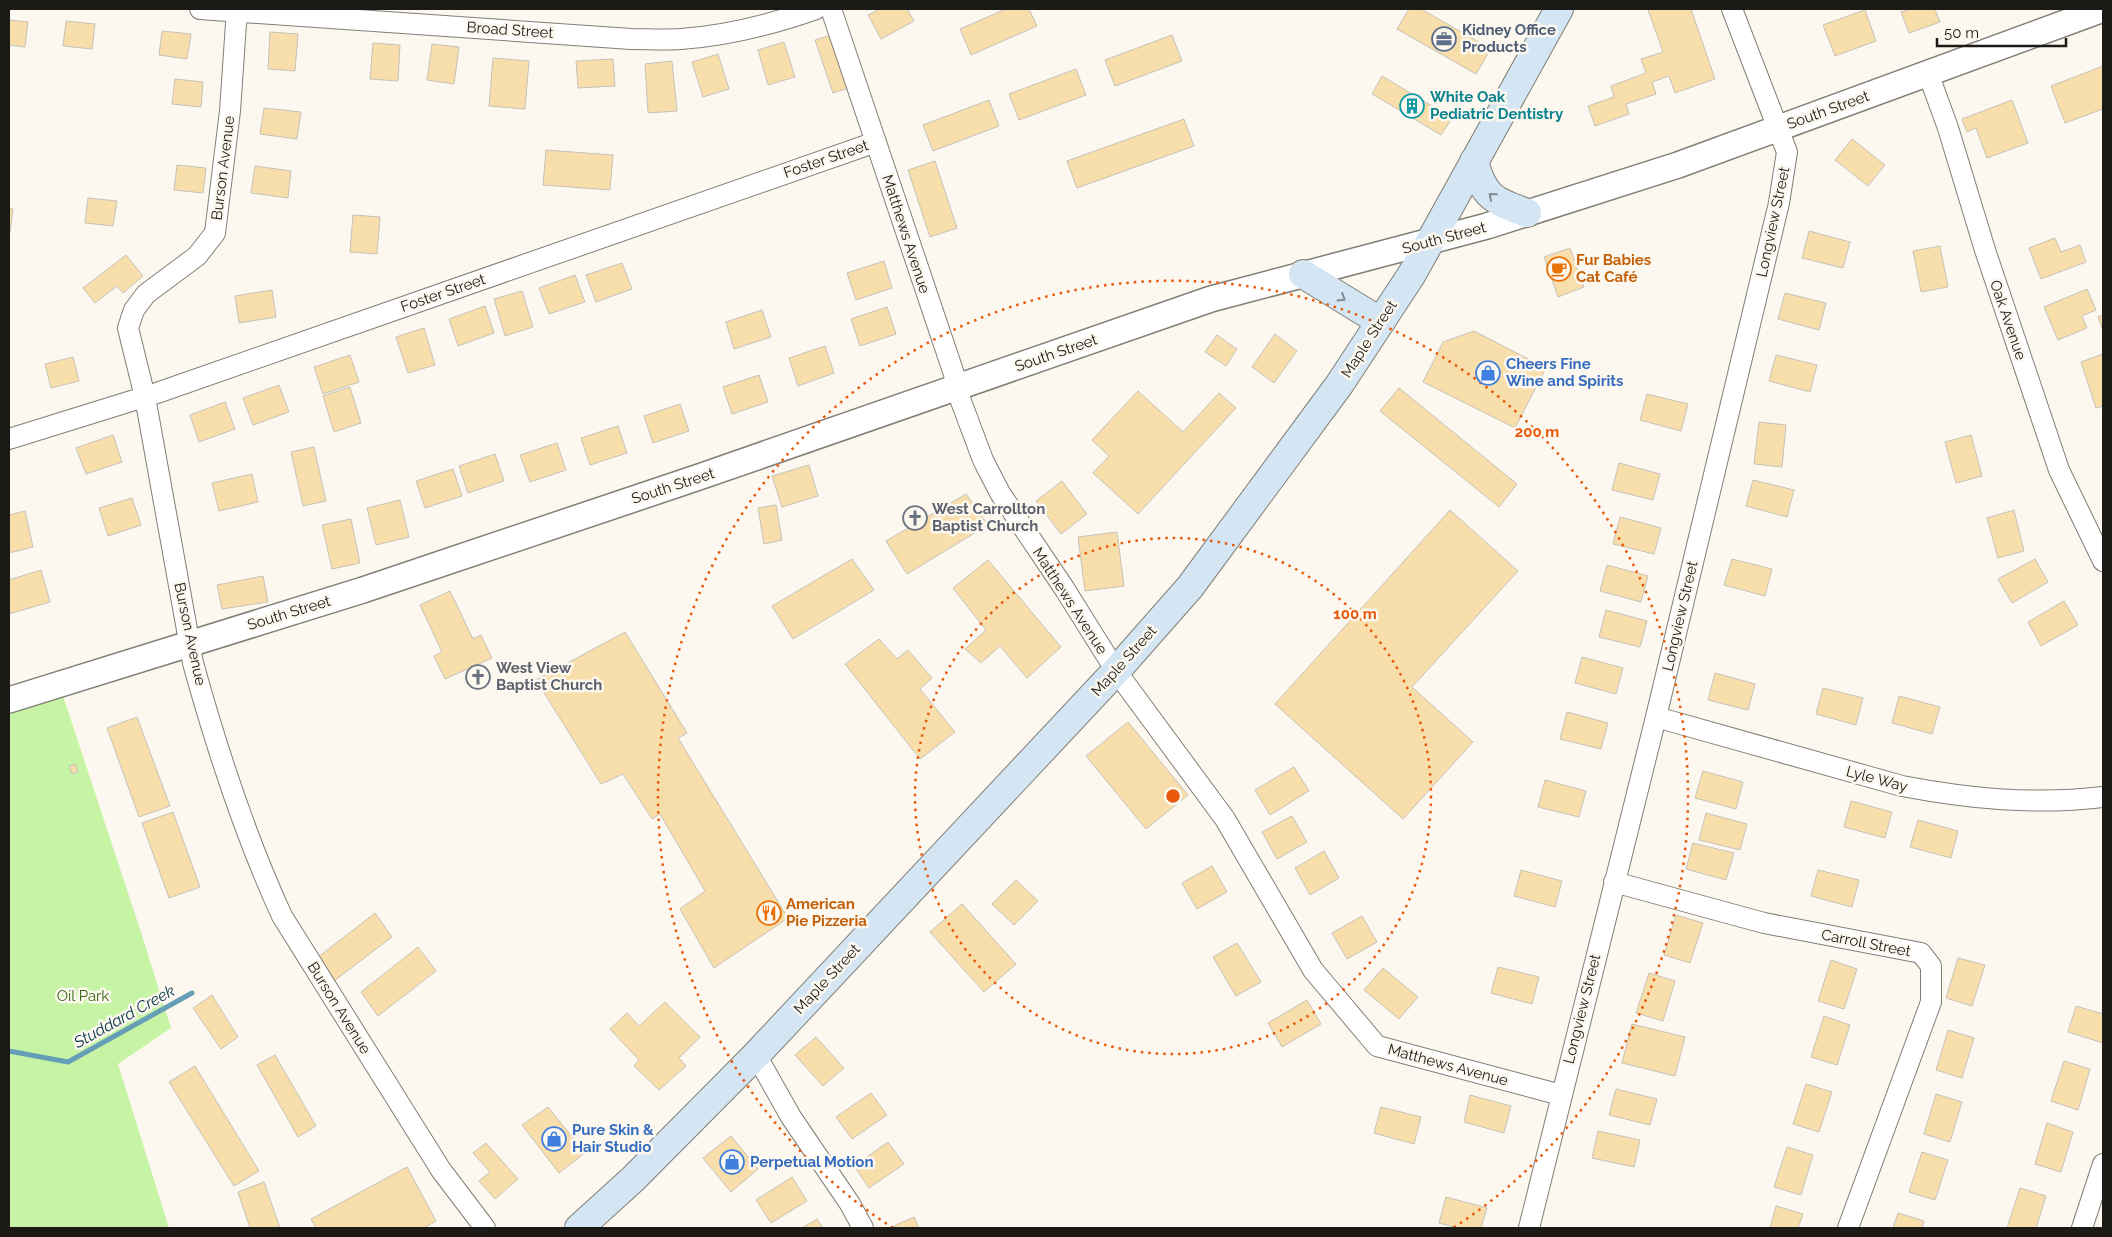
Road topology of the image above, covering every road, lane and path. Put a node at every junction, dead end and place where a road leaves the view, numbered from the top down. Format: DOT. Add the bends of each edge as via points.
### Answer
graph roads {
  1 [pos="200,9"];
  2 [pos="816,9"];
  3 [pos="831,9"];
  4 [pos="1560,9"];
  5 [pos="1732,9"];
  6 [pos="2103,9"];
  7 [pos="237,10"];
  8 [pos="1928,73"];
  9 [pos="1778,128"];
  10 [pos="876,142"];
  11 [pos="1474,161"];
  12 [pos="1527,213"];
  13 [pos="1430,242"];
  14 [pos="1303,274"];
  15 [pos="1381,322"];
  16 [pos="956,388"];
  17 [pos="145,397"];
  18 [pos="9,439"];
  19 [pos="2103,561"];
  20 [pos="190,643"];
  21 [pos="1116,671"];
  22 [pos="9,700"];
  23 [pos="1656,717"];
  24 [pos="2103,797"];
  25 [pos="1614,882"];
  26 [pos="756,1055"];
  27 [pos="1561,1095"];
  28 [pos="2103,1164"];
  29 [pos="2098,1197"];
  30 [pos="484,1228"];
  31 [pos="579,1228"];
  32 [pos="863,1228"];
  33 [pos="1529,1228"];
  34 [pos="1848,1228"];
  35 [pos="2082,1228"];
  1 -- 7 [label="street, Broad Street"];
  2 -- 7 [label="street, Broad Street" via="731,32 681,39 631,39"];
  3 -- 10 [label="street, Matthews Avenue"];
  4 -- 11 [label="main road, Maple Street"];
  5 -- 9 [label="street, Longview Street"];
  6 -- 8 [label="street, South Street"];
  7 -- 17 [label="street, Burson Avenue" via="230,111 214,233 197,256 146,294 134,310 128,328"];
  8 -- 9 [label="street, South Street"];
  8 -- 19 [label="street, Oak Avenue" via="2060,470"];
  9 -- 12 [label="street, South Street" via="1678,165"];
  9 -- 23 [label="street, Longview Street" via="1787,152 1779,202"];
  10 -- 16 [label="street, Matthews Avenue"];
  10 -- 17 [label="street, Foster Street"];
  12 -- 11 [label="main road, one-way" via="1490,197 1484,190"];
  11 -- 13 [label="main road, Maple Street"];
  12 -- 13 [label="street, South Street"];
  13 -- 14 [label="street, South Street"];
  13 -- 15 [label="main road, Maple Street"];
  14 -- 15 [label="main road, one-way"];
  14 -- 16 [label="street, South Street" via="1211,299"];
  15 -- 21 [label="main road, Maple Street" via="1340,385 1190,587"];
  16 -- 20 [label="street, South Street" via="363,590"];
  16 -- 21 [label="street, Matthews Avenue" via="983,460 1000,494"];
  17 -- 18 [label="street, Foster Street"];
  17 -- 20 [label="street, Burson Avenue"];
  20 -- 22 [label="street, South Street"];
  20 -- 30 [label="street, Burson Avenue" via="203,698 231,783 267,884 282,916 441,1170"];
  21 -- 26 [label="main road, Maple Street"];
  21 -- 27 [label="street, Matthews Avenue" via="1225,819 1313,970 1377,1046"];
  23 -- 24 [label="street, Lyle Way" via="1902,786 1944,794 2038,801"];
  23 -- 25 [label="street, Longview Street"];
  25 -- 27 [label="street, Longview Street"];
  25 -- 34 [label="street, Carroll Street" via="1764,923 1921,953 1931,966 1931,1002"];
  26 -- 31 [label="main road, Maple Street" via="633,1179"];
  26 -- 32 [label="street" via="791,1117"];
  27 -- 33 [label="street, Longview Street"];
  28 -- 29 [label="street"];
  29 -- 35 [label="street"];
}
